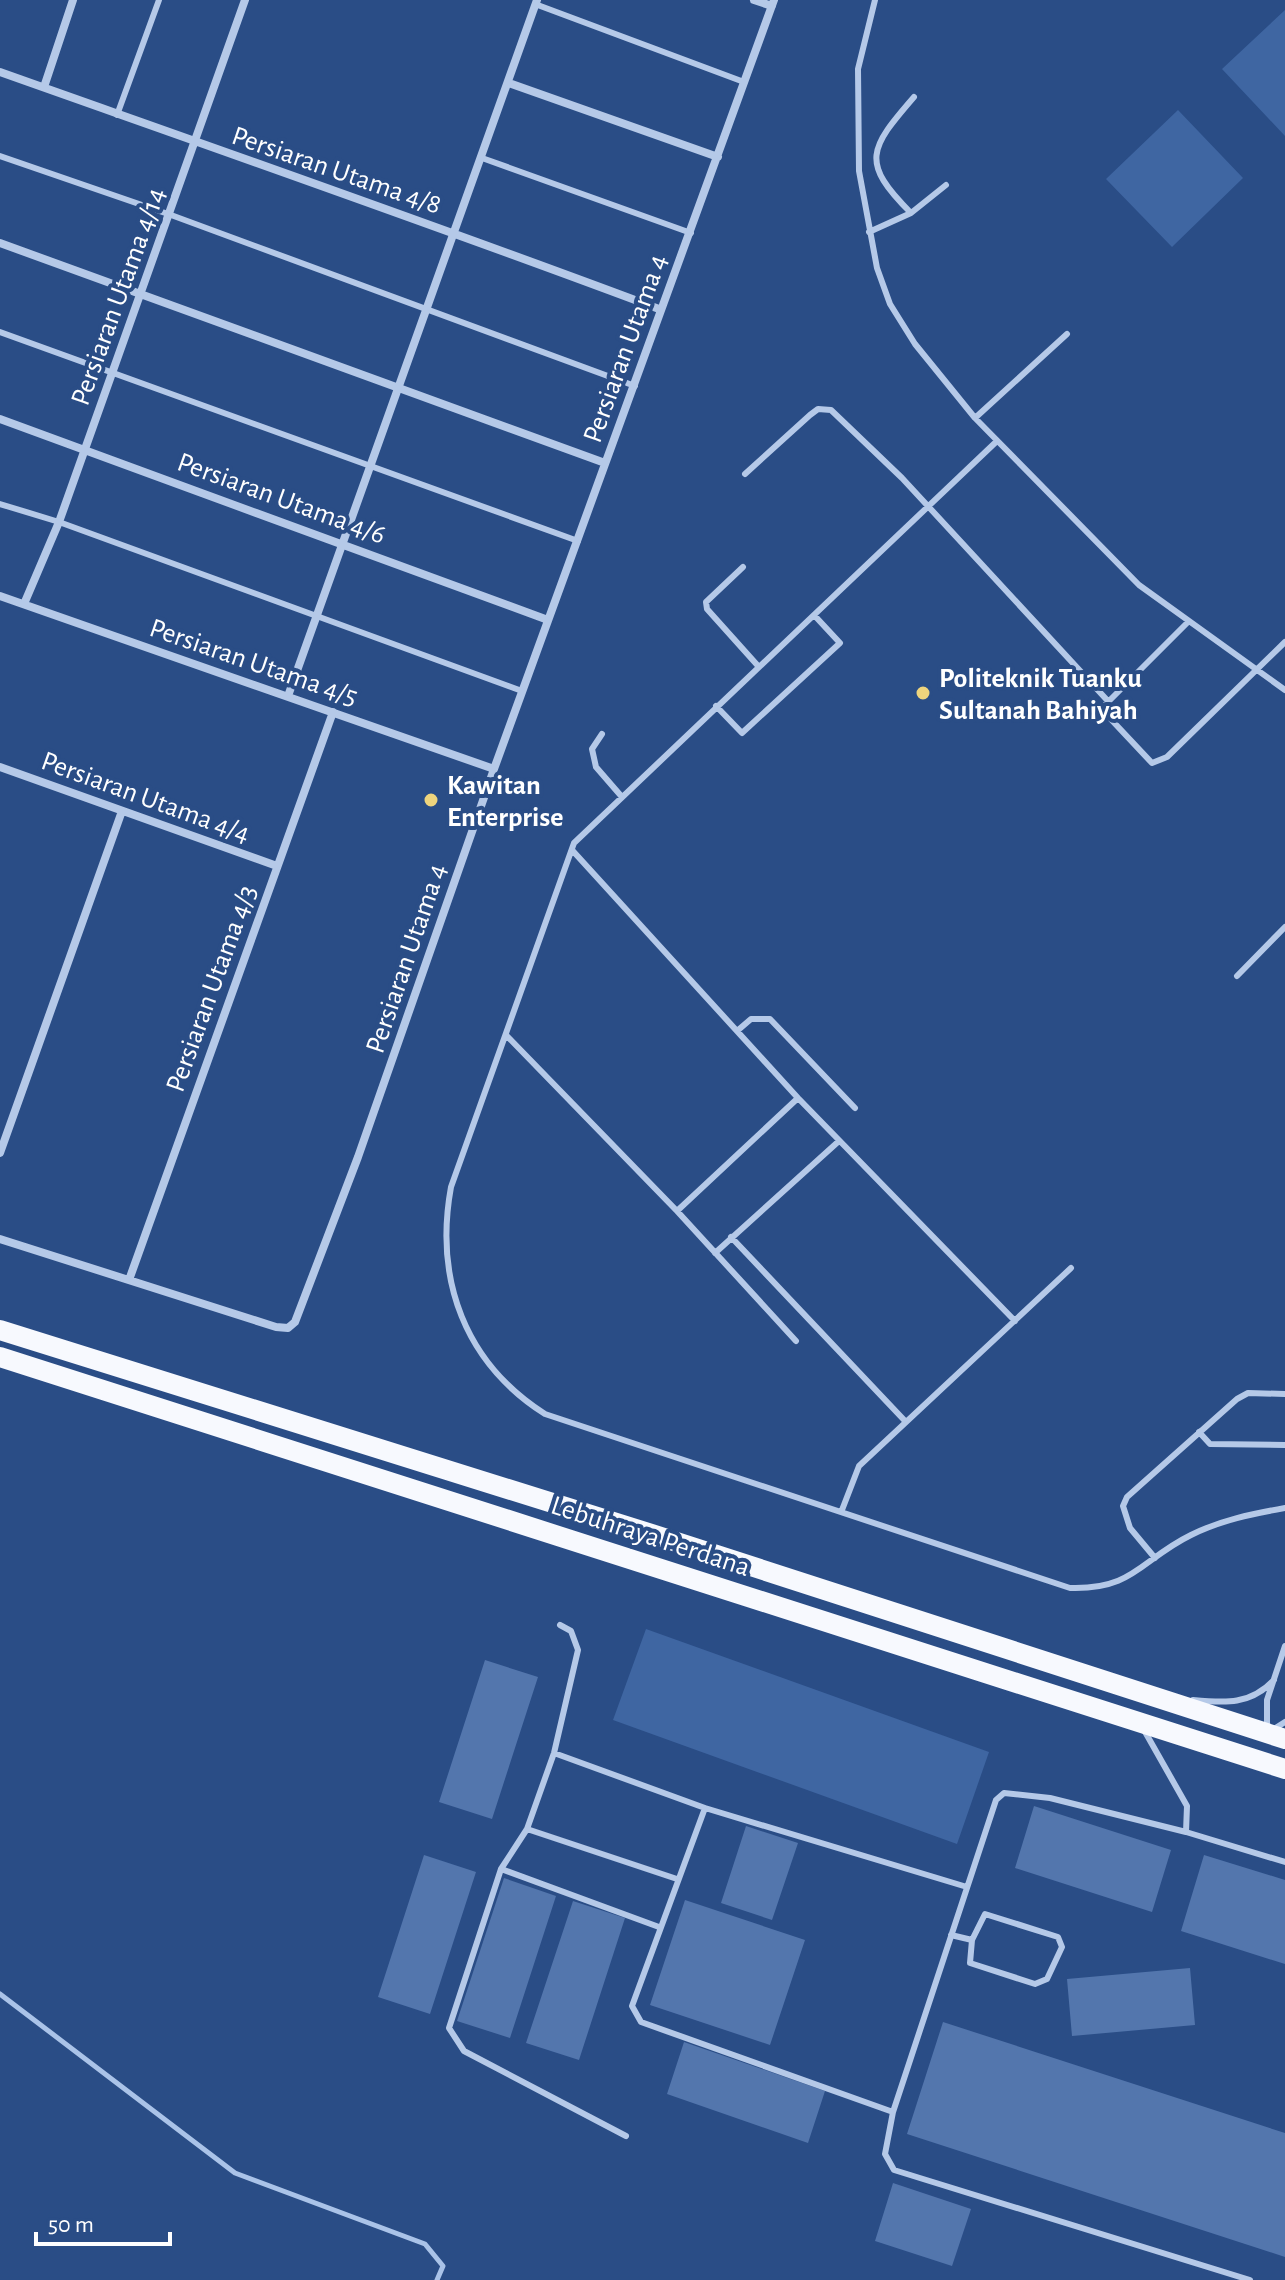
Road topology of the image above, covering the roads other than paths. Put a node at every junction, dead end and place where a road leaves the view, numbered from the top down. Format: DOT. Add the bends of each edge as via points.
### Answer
graph roads {
  1 [pos="73,0"];
  2 [pos="159,0"];
  3 [pos="245,0"];
  4 [pos="754,0"];
  5 [pos="875,0"];
  6 [pos="536,2"];
  7 [pos="773,3"];
  8 [pos="0,72"];
  9 [pos="744,82"];
  10 [pos="509,83"];
  11 [pos="44,87"];
  12 [pos="914,97"];
  13 [pos="117,115"];
  14 [pos="193,142"];
  15 [pos="0,156"];
  16 [pos="718,157"];
  17 [pos="482,158"];
  18 [pos="946,185"];
  19 [pos="911,213"];
  20 [pos="171,215"];
  21 [pos="454,232"];
  22 [pos="869,232"];
  23 [pos="691,233"];
  24 [pos="0,243"];
  25 [pos="141,295"];
  26 [pos="426,308"];
  27 [pos="659,309"];
  28 [pos="0,332"];
  29 [pos="1067,334"];
  30 [pos="113,374"];
  31 [pos="635,386"];
  32 [pos="397,389"];
  33 [pos="975,418"];
  34 [pos="0,419"];
  35 [pos="997,441"];
  36 [pos="86,448"];
  37 [pos="605,463"];
  38 [pos="370,467"];
  39 [pos="745,474"];
  40 [pos="0,504"];
  41 [pos="927,507"];
  42 [pos="59,522"];
  43 [pos="578,541"];
  44 [pos="343,542"];
  45 [pos="743,567"];
  46 [pos="0,596"];
  47 [pos="24,604"];
  48 [pos="814,615"];
  49 [pos="316,617"];
  50 [pos="548,620"];
  51 [pos="1188,622"];
  52 [pos="1285,642"];
  53 [pos="759,667"];
  54 [pos="1255,672"];
  55 [pos="1285,690"];
  56 [pos="522,691"];
  57 [pos="288,696"];
  58 [pos="1107,700"];
  59 [pos="716,706"];
  60 [pos="333,712"];
  61 [pos="602,734"];
  62 [pos="0,767"];
  63 [pos="494,769"];
  64 [pos="622,797"];
  65 [pos="122,811"];
  66 [pos="572,850"];
  67 [pos="277,866"];
  68 [pos="1285,927"];
  69 [pos="1237,976"];
  70 [pos="737,1031"];
  71 [pos="506,1035"];
  72 [pos="798,1098"];
  73 [pos="855,1108"];
  74 [pos="839,1141"];
  75 [pos="0,1153"];
  76 [pos="677,1211"];
  77 [pos="731,1237"];
  78 [pos="0,1239"];
  79 [pos="715,1253"];
  80 [pos="1071,1268"];
  81 [pos="129,1280"];
  82 [pos="1015,1321"];
  83 [pos="0,1330"];
  84 [pos="796,1341"];
  85 [pos="0,1357"];
  86 [pos="1285,1394"];
  87 [pos="906,1422"];
  88 [pos="1199,1432"];
  89 [pos="1285,1445"];
  90 [pos="1284,1509"];
  91 [pos="842,1510"];
  92 [pos="1155,1558"];
  93 [pos="560,1625"];
  94 [pos="1285,1646"];
  95 [pos="1274,1680"];
  96 [pos="1154,1697"];
  97 [pos="1140,1722"];
  98 [pos="1165,1729"];
  99 [pos="1279,1731"];
  100 [pos="1285,1745"];
  101 [pos="554,1753"];
  102 [pos="1285,1769"];
  103 [pos="705,1808"];
  104 [pos="527,1829"];
  105 [pos="1186,1832"];
  106 [pos="1285,1852"];
  107 [pos="1282,1862"];
  108 [pos="501,1869"];
  109 [pos="677,1879"];
  110 [pos="967,1887"];
  111 [pos="659,1927"];
  112 [pos="951,1935"];
  113 [pos="972,1940"];
  114 [pos="893,2112"];
  115 [pos="626,2136"];
  116 [pos="1250,2280"];
  1 -- 11 [label="street"];
  2 -- 13 [label="lane"];
  3 -- 14 [label="street, Persiaran Utama 4/14"];
  4 -- 7 [label="street"];
  5 -- 22 [label="lane" via="858,69 856,123"];
  6 -- 9 [label="lane"];
  6 -- 10 [label="street"];
  7 -- 9 [label="street, Persiaran Utama 4"];
  8 -- 11 [label="street, Persiaran Utama 4/8"];
  9 -- 16 [label="street, Persiaran Utama 4"];
  10 -- 16 [label="street"];
  10 -- 17 [label="street"];
  11 -- 13 [label="street, Persiaran Utama 4/8"];
  12 -- 19 [label="lane" via="882,134 876,164 884,186"];
  13 -- 14 [label="street, Persiaran Utama 4/8"];
  14 -- 20 [label="street, Persiaran Utama 4/14"];
  14 -- 21 [label="street, Persiaran Utama 4/8"];
  15 -- 20 [label="lane"];
  16 -- 23 [label="street, Persiaran Utama 4"];
  17 -- 21 [label="street"];
  17 -- 23 [label="lane"];
  18 -- 19 [label="lane"];
  19 -- 22 [label="lane"];
  20 -- 25 [label="street, Persiaran Utama 4/14"];
  20 -- 26 [label="lane"];
  21 -- 26 [label="street"];
  21 -- 27 [label="street, Persiaran Utama 4/8"];
  22 -- 33 [label="lane" via="890,304"];
  23 -- 27 [label="street, Persiaran Utama 4"];
  24 -- 25 [label="street"];
  25 -- 30 [label="street, Persiaran Utama 4/14"];
  25 -- 32 [label="street"];
  26 -- 31 [label="lane"];
  26 -- 32 [label="street"];
  27 -- 31 [label="street, Persiaran Utama 4"];
  28 -- 30 [label="lane"];
  29 -- 33 [label="lane"];
  30 -- 36 [label="street, Persiaran Utama 4/14"];
  30 -- 38 [label="lane"];
  31 -- 37 [label="street, Persiaran Utama 4"];
  32 -- 37 [label="street"];
  32 -- 38 [label="street"];
  33 -- 35 [label="lane"];
  34 -- 36 [label="street, Persiaran Utama 4/6"];
  35 -- 41 [label="lane"];
  35 -- 51 [label="lane" via="1139,585"];
  36 -- 42 [label="street, Persiaran Utama 4/14"];
  36 -- 44 [label="street, Persiaran Utama 4/6"];
  37 -- 43 [label="street, Persiaran Utama 4"];
  38 -- 43 [label="lane"];
  38 -- 44 [label="street"];
  39 -- 41 [label="lane" via="818,409 831,410"];
  40 -- 42 [label="lane"];
  41 -- 48 [label="lane"];
  41 -- 58 [label="lane"];
  42 -- 47 [label="street, Persiaran Utama 4/14"];
  42 -- 49 [label="lane"];
  43 -- 50 [label="street, Persiaran Utama 4"];
  44 -- 49 [label="street"];
  44 -- 50 [label="street, Persiaran Utama 4/6"];
  45 -- 53 [label="lane" via="706,602 710,616"];
  46 -- 47 [label="street, Persiaran Utama 4/5"];
  47 -- 57 [label="street, Persiaran Utama 4/5"];
  48 -- 53 [label="lane"];
  48 -- 59 [label="lane" via="840,643 830,653 742,733"];
  49 -- 56 [label="lane"];
  49 -- 57 [label="street"];
  50 -- 56 [label="street, Persiaran Utama 4"];
  51 -- 54 [label="lane"];
  51 -- 58 [label="lane"];
  52 -- 54 [label="lane"];
  53 -- 59 [label="lane"];
  54 -- 55 [label="lane"];
  54 -- 58 [label="lane" via="1167,757 1152,763 1105,713"];
  56 -- 63 [label="street, Persiaran Utama 4"];
  57 -- 60 [label="street, Persiaran Utama 4/5"];
  59 -- 64 [label="lane"];
  60 -- 63 [label="street, Persiaran Utama 4/5"];
  60 -- 67 [label="street, Persiaran Utama 4/3"];
  61 -- 64 [label="lane" via="592,749 596,767"];
  62 -- 65 [label="street, Persiaran Utama 4/4"];
  63 -- 81 [label="street, Persiaran Utama 4" via="295,1322 288,1328 276,1327"];
  64 -- 66 [label="lane"];
  65 -- 67 [label="street, Persiaran Utama 4/4"];
  65 -- 75 [label="street"];
  66 -- 70 [label="lane"];
  66 -- 71 [label="lane"];
  67 -- 81 [label="street, Persiaran Utama 4/3"];
  68 -- 69 [label="lane"];
  70 -- 72 [label="lane"];
  70 -- 73 [label="lane" via="751,1019 770,1019"];
  71 -- 76 [label="lane"];
  71 -- 91 [label="lane" via="448,1203 445,1239 452,1295 477,1351 510,1388 545,1414"];
  72 -- 74 [label="lane"];
  72 -- 76 [label="lane"];
  74 -- 77 [label="lane"];
  74 -- 82 [label="lane"];
  76 -- 79 [label="lane"];
  77 -- 79 [label="lane"];
  77 -- 87 [label="lane"];
  78 -- 81 [label="street, Persiaran Utama 4"];
  79 -- 84 [label="lane"];
  80 -- 82 [label="lane"];
  82 -- 87 [label="lane"];
  83 -- 96 [label="main road, Lebuhraya Perdana"];
  85 -- 97 [label="main road, Lebuhraya Perdana"];
  86 -- 88 [label="lane" via="1248,1393"];
  87 -- 91 [label="lane" via="859,1466"];
  88 -- 89 [label="lane" via="1210,1444"];
  88 -- 92 [label="lane" via="1123,1506 1130,1528"];
  90 -- 92 [label="lane" via="1204,1529"];
  91 -- 92 [label="lane" via="1070,1588 1107,1587"];
  93 -- 101 [label="lane" via="571,1631 578,1650"];
  94 -- 95 [label="lane"];
  95 -- 96 [label="lane" via="1248,1700 1227,1703"];
  95 -- 99 [label="lane" via="1267,1700"];
  96 -- 99 [label="main road, Lebuhraya Perdana"];
  97 -- 98 [label="main road, Lebuhraya Perdana"];
  97 -- 105 [label="lane" via="1187,1806"];
  98 -- 99 [label="main road" via="1233,1735"];
  98 -- 102 [label="main road, Lebuhraya Perdana"];
  99 -- 100 [label="main road, Lebuhraya Perdana"];
  101 -- 103 [label="lane"];
  101 -- 104 [label="lane"];
  103 -- 109 [label="lane"];
  103 -- 110 [label="lane"];
  104 -- 108 [label="lane"];
  104 -- 109 [label="lane"];
  105 -- 107 [label="lane"];
  105 -- 110 [label="lane" via="1050,1798 1004,1793 996,1800"];
  106 -- 107 [label="lane"];
  108 -- 111 [label="lane"];
  108 -- 115 [label="lane" via="449,2028 454,2039 464,2051"];
  109 -- 111 [label="lane"];
  110 -- 112 [label="lane"];
  111 -- 114 [label="lane" via="632,2006 641,2022"];
  112 -- 113 [label="lane"];
  112 -- 114 [label="lane"];
  113 -- 113 [label="lane" via="969,1959 974,1966 1035,1984 1047,1979 1062,1947 1058,1937 989,1914 981,1917"];
  114 -- 116 [label="lane" via="885,2154 894,2170"];
}
